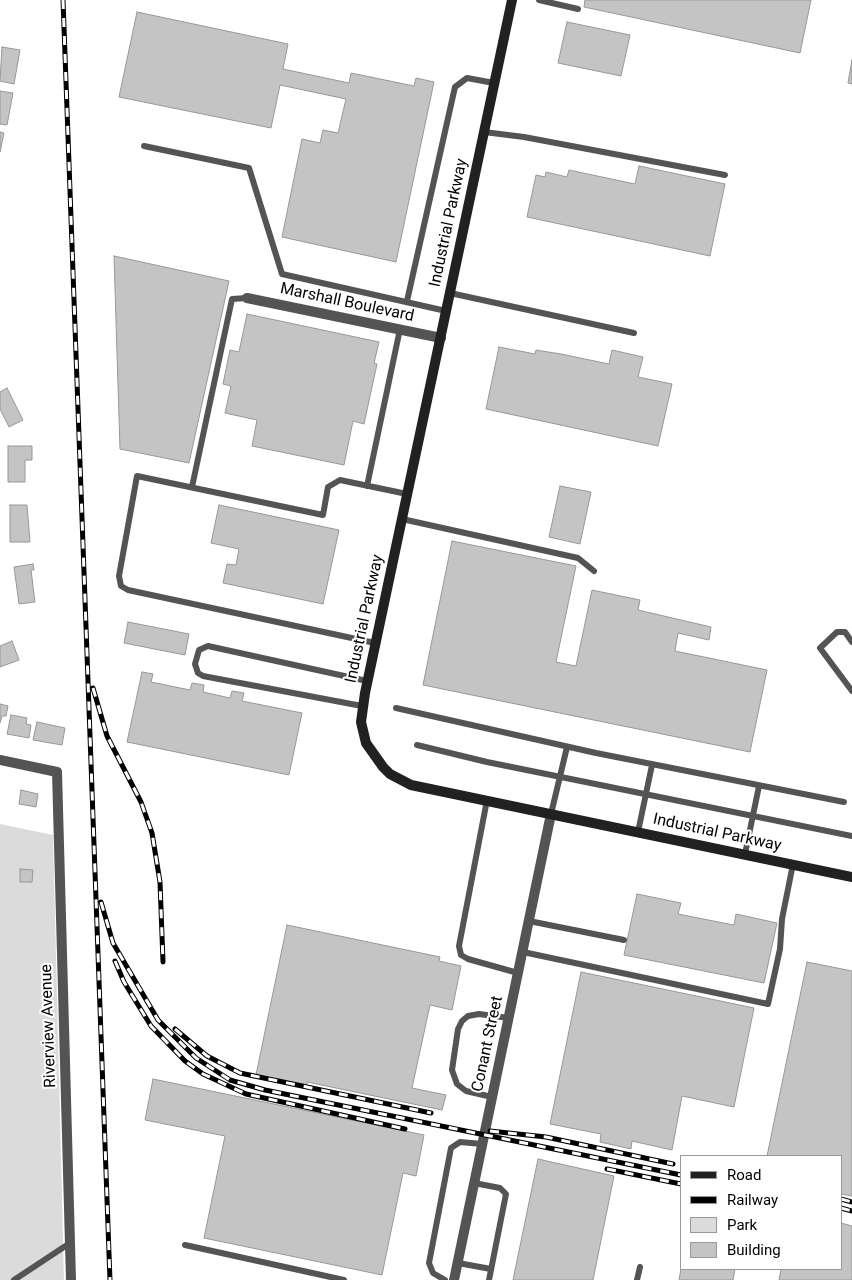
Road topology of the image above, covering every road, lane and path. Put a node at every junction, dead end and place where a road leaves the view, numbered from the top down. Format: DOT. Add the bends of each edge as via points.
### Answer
graph roads {
  1 [pos="512,0"];
  2 [pos="543,0"];
  3 [pos="578,9"];
  4 [pos="494,82"];
  5 [pos="484,132"];
  6 [pos="144,146"];
  7 [pos="725,176"];
  8 [pos="450,293"];
  9 [pos="247,298"];
  10 [pos="407,301"];
  11 [pos="446,311"];
  12 [pos="400,329"];
  13 [pos="634,333"];
  14 [pos="441,338"];
  15 [pos="367,486"];
  16 [pos="192,487"];
  17 [pos="407,494"];
  18 [pos="402,519"];
  19 [pos="594,571"];
  20 [pos="852,642"];
  21 [pos="375,643"];
  22 [pos="367,681"];
  23 [pos="852,691"];
  24 [pos="362,706"];
  25 [pos="396,708"];
  26 [pos="418,745"];
  27 [pos="567,747"];
  28 [pos="0,760"];
  29 [pos="652,765"];
  30 [pos="560,777"];
  31 [pos="759,786"];
  32 [pos="646,794"];
  33 [pos="486,800"];
  34 [pos="844,802"];
  35 [pos="551,814"];
  36 [pos="753,816"];
  37 [pos="638,832"];
  38 [pos="852,836"];
  39 [pos="745,854"];
  40 [pos="793,864"];
  41 [pos="852,877"];
  42 [pos="529,921"];
  43 [pos="624,940"];
  44 [pos="522,952"];
  45 [pos="518,973"];
  46 [pos="509,1018"];
  47 [pos="492,1097"];
  48 [pos="482,1144"];
  49 [pos="474,1184"];
  50 [pos="70,1243"];
  51 [pos="185,1245"];
  52 [pos="458,1264"];
  53 [pos="640,1267"];
  54 [pos="491,1270"];
  55 [pos="69,1278"];
  56 [pos="14,1280"];
  57 [pos="344,1280"];
  58 [pos="444,1280"];
  59 [pos="454,1280"];
  60 [pos="489,1280"];
  61 [pos="637,1280"];
  1 -- 4 [label="street, Industrial Parkway"];
  2 -- 3 [label="lane"];
  4 -- 5 [label="street, Industrial Parkway"];
  4 -- 10 [label="lane" via="467,78 455,87"];
  5 -- 7 [label="lane" via="524,136"];
  5 -- 8 [label="street, Industrial Parkway"];
  6 -- 10 [label="lane" via="249,168 282,274"];
  8 -- 11 [label="street, Industrial Parkway"];
  8 -- 13 [label="lane"];
  9 -- 12 [label="street, Marshall Boulevard"];
  9 -- 16 [label="lane" via="232,300"];
  10 -- 11 [label="lane"];
  11 -- 14 [label="street, Industrial Parkway"];
  12 -- 14 [label="street, Marshall Boulevard"];
  12 -- 15 [label="lane"];
  14 -- 17 [label="street, Industrial Parkway"];
  15 -- 16 [label="lane" via="340,480 328,487 323,514"];
  15 -- 17 [label="lane"];
  16 -- 21 [label="lane" via="137,476 119,576 121,586"];
  17 -- 18 [label="street, Industrial Parkway"];
  18 -- 19 [label="lane" via="578,558"];
  18 -- 21 [label="street, Industrial Parkway"];
  20 -- 23 [label="lane" via="845,632 837,632 820,648"];
  21 -- 22 [label="street, Industrial Parkway"];
  22 -- 24 [label="street, Industrial Parkway"];
  22 -- 24 [label="lane" via="208,646 199,650 195,664 203,676"];
  24 -- 33 [label="street, Industrial Parkway" via="361,722 366,743 374,758 390,774 411,785"];
  25 -- 27 [label="lane"];
  26 -- 30 [label="lane"];
  27 -- 29 [label="lane"];
  27 -- 30 [label="lane"];
  28 -- 50 [label="street, Riverview Avenue" via="58,772"];
  29 -- 31 [label="lane"];
  29 -- 32 [label="lane"];
  30 -- 32 [label="lane"];
  30 -- 35 [label="lane"];
  31 -- 34 [label="lane"];
  31 -- 36 [label="lane"];
  32 -- 36 [label="lane"];
  32 -- 37 [label="lane"];
  33 -- 35 [label="street, Industrial Parkway"];
  33 -- 45 [label="lane" via="460,954"];
  35 -- 37 [label="street, Industrial Parkway"];
  35 -- 42 [label="street, Conant Street"];
  36 -- 38 [label="lane"];
  36 -- 39 [label="lane"];
  37 -- 39 [label="street, Industrial Parkway"];
  39 -- 40 [label="street, Industrial Parkway"];
  40 -- 41 [label="street, Industrial Parkway"];
  40 -- 44 [label="lane" via="768,1004"];
  42 -- 43 [label="lane"];
  42 -- 44 [label="street, Conant Street"];
  44 -- 45 [label="street, Conant Street"];
  45 -- 46 [label="street, Conant Street"];
  46 -- 47 [label="street, Conant Street"];
  46 -- 47 [label="lane" via="468,1016 458,1030 452,1070 457,1084 466,1091"];
  47 -- 48 [label="street, Conant Street"];
  48 -- 49 [label="street, Conant Street"];
  48 -- 58 [label="lane" via="460,1142 451,1148 429,1263 433,1273"];
  49 -- 52 [label="street, Conant Street"];
  49 -- 54 [label="lane" via="500,1188 506,1194"];
  50 -- 55 [label="street, Riverview Avenue"];
  50 -- 56 [label="lane"];
  51 -- 57 [label="lane"];
  52 -- 54 [label="lane"];
  52 -- 59 [label="street, Conant Street"];
  53 -- 61 [label="lane"];
  54 -- 60 [label="lane"];
}
